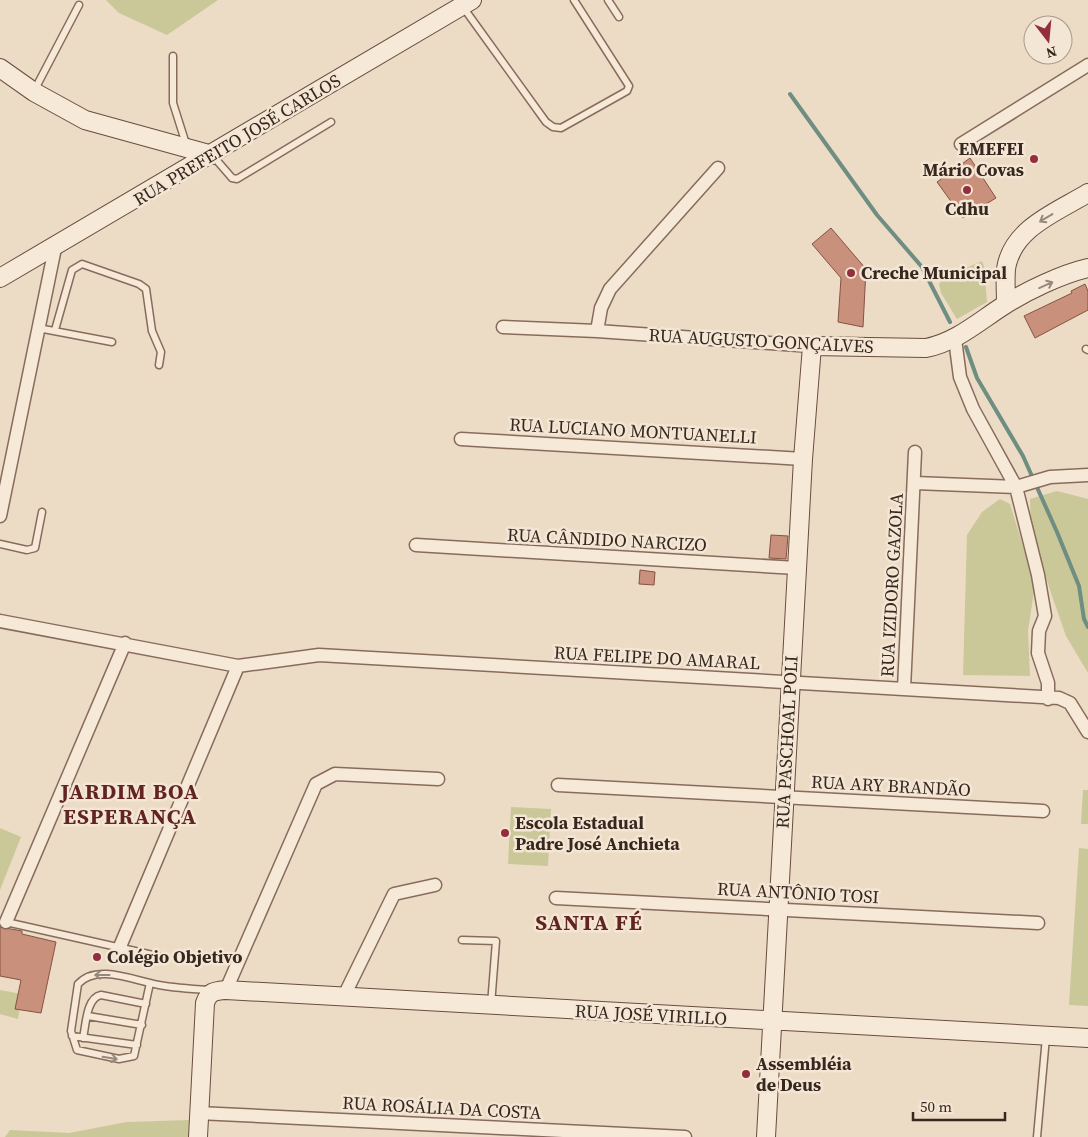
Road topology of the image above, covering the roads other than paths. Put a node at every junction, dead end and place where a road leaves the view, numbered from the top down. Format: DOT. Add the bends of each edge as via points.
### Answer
graph roads {
  1 [pos="574,0"];
  2 [pos="608,0"];
  3 [pos="463,2"];
  4 [pos="79,5"];
  5 [pos="619,17"];
  6 [pos="172,56"];
  7 [pos="1088,66"];
  8 [pos="0,68"];
  9 [pos="34,92"];
  10 [pos="331,122"];
  11 [pos="961,144"];
  12 [pos="188,150"];
  13 [pos="212,155"];
  14 [pos="718,168"];
  15 [pos="1088,193"];
  16 [pos="54,248"];
  17 [pos="1088,268"];
  18 [pos="0,278"];
  19 [pos="1006,304"];
  20 [pos="503,327"];
  21 [pos="38,328"];
  22 [pos="55,330"];
  23 [pos="597,330"];
  24 [pos="954,339"];
  25 [pos="112,342"];
  26 [pos="812,346"];
  27 [pos="159,365"];
  28 [pos="461,439"];
  29 [pos="915,452"];
  30 [pos="803,459"];
  31 [pos="1088,474"];
  32 [pos="915,483"];
  33 [pos="1016,487"];
  34 [pos="1,509"];
  35 [pos="42,512"];
  36 [pos="0,544"];
  37 [pos="416,545"];
  38 [pos="797,568"];
  39 [pos="0,621"];
  40 [pos="125,643"];
  41 [pos="238,666"];
  42 [pos="790,684"];
  43 [pos="904,689"];
  44 [pos="1048,699"];
  45 [pos="1088,732"];
  46 [pos="438,779"];
  47 [pos="558,784"];
  48 [pos="784,798"];
  49 [pos="1043,811"];
  50 [pos="435,885"];
  51 [pos="556,898"];
  52 [pos="778,909"];
  53 [pos="6,922"];
  54 [pos="1038,923"];
  55 [pos="462,940"];
  56 [pos="119,949"];
  57 [pos="166,958"];
  58 [pos="150,984"];
  59 [pos="220,990"];
  60 [pos="343,998"];
  61 [pos="146,1004"];
  62 [pos="491,1006"];
  63 [pos="88,1016"];
  64 [pos="772,1021"];
  65 [pos="142,1025"];
  66 [pos="72,1036"];
  67 [pos="1046,1036"];
  68 [pos="83,1038"];
  69 [pos="1088,1038"];
  70 [pos="137,1045"];
  71 [pos="198,1112"];
  72 [pos="198,1137"];
  73 [pos="685,1137"];
  74 [pos="766,1137"];
  75 [pos="1037,1137"];
  1 -- 3 [label="lane" via="629,86 627,91 561,128 546,122"];
  2 -- 5 [label="lane"];
  3 -- 13 [label="street, RUA PREFEITO JOSÉ CARLOS"];
  4 -- 9 [label="lane"];
  6 -- 12 [label="lane" via="173,103"];
  7 -- 11 [label="street"];
  8 -- 9 [label="street"];
  9 -- 12 [label="street" via="85,120"];
  10 -- 13 [label="lane" via="237,179 232,178"];
  12 -- 13 [label="street"];
  13 -- 16 [label="street, RUA PREFEITO JOSÉ CARLOS"];
  14 -- 23 [label="street" via="610,290 601,308"];
  15 -- 19 [label="street, one-way" via="1026,230 1013,247 1006,269"];
  16 -- 18 [label="street, RUA PREFEITO JOSÉ CARLOS"];
  16 -- 21 [label="street"];
  19 -- 17 [label="street, RUA AUGUSTO GONÇALVES, one-way"];
  19 -- 24 [label="street, RUA AUGUSTO GONÇALVES"];
  20 -- 23 [label="street, RUA AUGUSTO GONÇALVES"];
  21 -- 22 [label="lane"];
  21 -- 34 [label="street"];
  22 -- 25 [label="lane"];
  22 -- 27 [label="lane" via="72,270 82,264 146,289 152,331 161,352"];
  23 -- 26 [label="street, RUA AUGUSTO GONÇALVES"];
  24 -- 26 [label="street, RUA AUGUSTO GONÇALVES" via="926,348"];
  24 -- 33 [label="street" via="960,377 973,409"];
  26 -- 30 [label="street, RUA PASCHOAL POLI"];
  28 -- 30 [label="street, RUA LUCIANO MONTUANELLI"];
  29 -- 32 [label="street, RUA IZIDORO GAZOLA"];
  30 -- 38 [label="street, RUA PASCHOAL POLI"];
  31 -- 33 [label="street, RUA IZIDORO GAZOLA" via="1050,477"];
  32 -- 33 [label="street, RUA IZIDORO GAZOLA"];
  32 -- 43 [label="street, RUA IZIDORO GAZOLA"];
  33 -- 44 [label="street" via="1045,616 1039,631 1038,653 1048,683"];
  35 -- 36 [label="lane" via="35,548 28,550"];
  37 -- 38 [label="street, RUA CÂNDIDO NARCIZO"];
  38 -- 42 [label="street, RUA PASCHOAL POLI"];
  39 -- 40 [label="street, RUA FELIPE DO AMARAL"];
  40 -- 41 [label="street, RUA FELIPE DO AMARAL"];
  40 -- 53 [label="street"];
  41 -- 42 [label="street, RUA FELIPE DO AMARAL" via="319,655"];
  41 -- 56 [label="street"];
  42 -- 43 [label="street, RUA FELIPE DO AMARAL"];
  42 -- 48 [label="street, RUA PASCHOAL POLI"];
  43 -- 44 [label="street, RUA FELIPE DO AMARAL"];
  44 -- 45 [label="street, RUA FELIPE DO AMARAL" via="1058,698 1070,703"];
  46 -- 59 [label="street" via="335,774 316,784"];
  47 -- 48 [label="street, RUA ARY BRANDÃO"];
  48 -- 49 [label="street, RUA ARY BRANDÃO"];
  48 -- 52 [label="street, RUA PASCHOAL POLI"];
  50 -- 60 [label="street" via="394,894"];
  51 -- 52 [label="street, RUA ANTÔNIO TOSI"];
  52 -- 54 [label="street, RUA ANTÔNIO TOSI"];
  52 -- 64 [label="street, RUA PASCHOAL POLI"];
  53 -- 56 [label="lane"];
  55 -- 62 [label="lane" via="496,941"];
  56 -- 57 [label="lane"];
  58 -- 59 [label="lane"];
  58 -- 61 [label="lane"];
  58 -- 66 [label="lane, one-way" via="113,975 84,978 78,984"];
  59 -- 60 [label="street, RUA JOSÉ VIRILLO"];
  59 -- 71 [label="street" via="208,995 205,1003"];
  60 -- 62 [label="street, RUA JOSÉ VIRILLO"];
  61 -- 63 [label="lane" via="98,996 91,1002"];
  61 -- 65 [label="lane"];
  62 -- 64 [label="street, RUA JOSÉ VIRILLO"];
  63 -- 65 [label="lane"];
  63 -- 68 [label="lane"];
  64 -- 67 [label="street, RUA JOSÉ VIRILLO"];
  64 -- 74 [label="street, RUA PASCHOAL POLI"];
  65 -- 70 [label="lane"];
  66 -- 68 [label="lane"];
  66 -- 70 [label="lane, one-way" via="79,1052 119,1059 134,1056"];
  67 -- 69 [label="street, RUA JOSÉ VIRILLO"];
  67 -- 75 [label="lane"];
  68 -- 70 [label="lane"];
  71 -- 72 [label="street"];
  71 -- 73 [label="street, RUA ROSÁLIA DA COSTA"];
}
